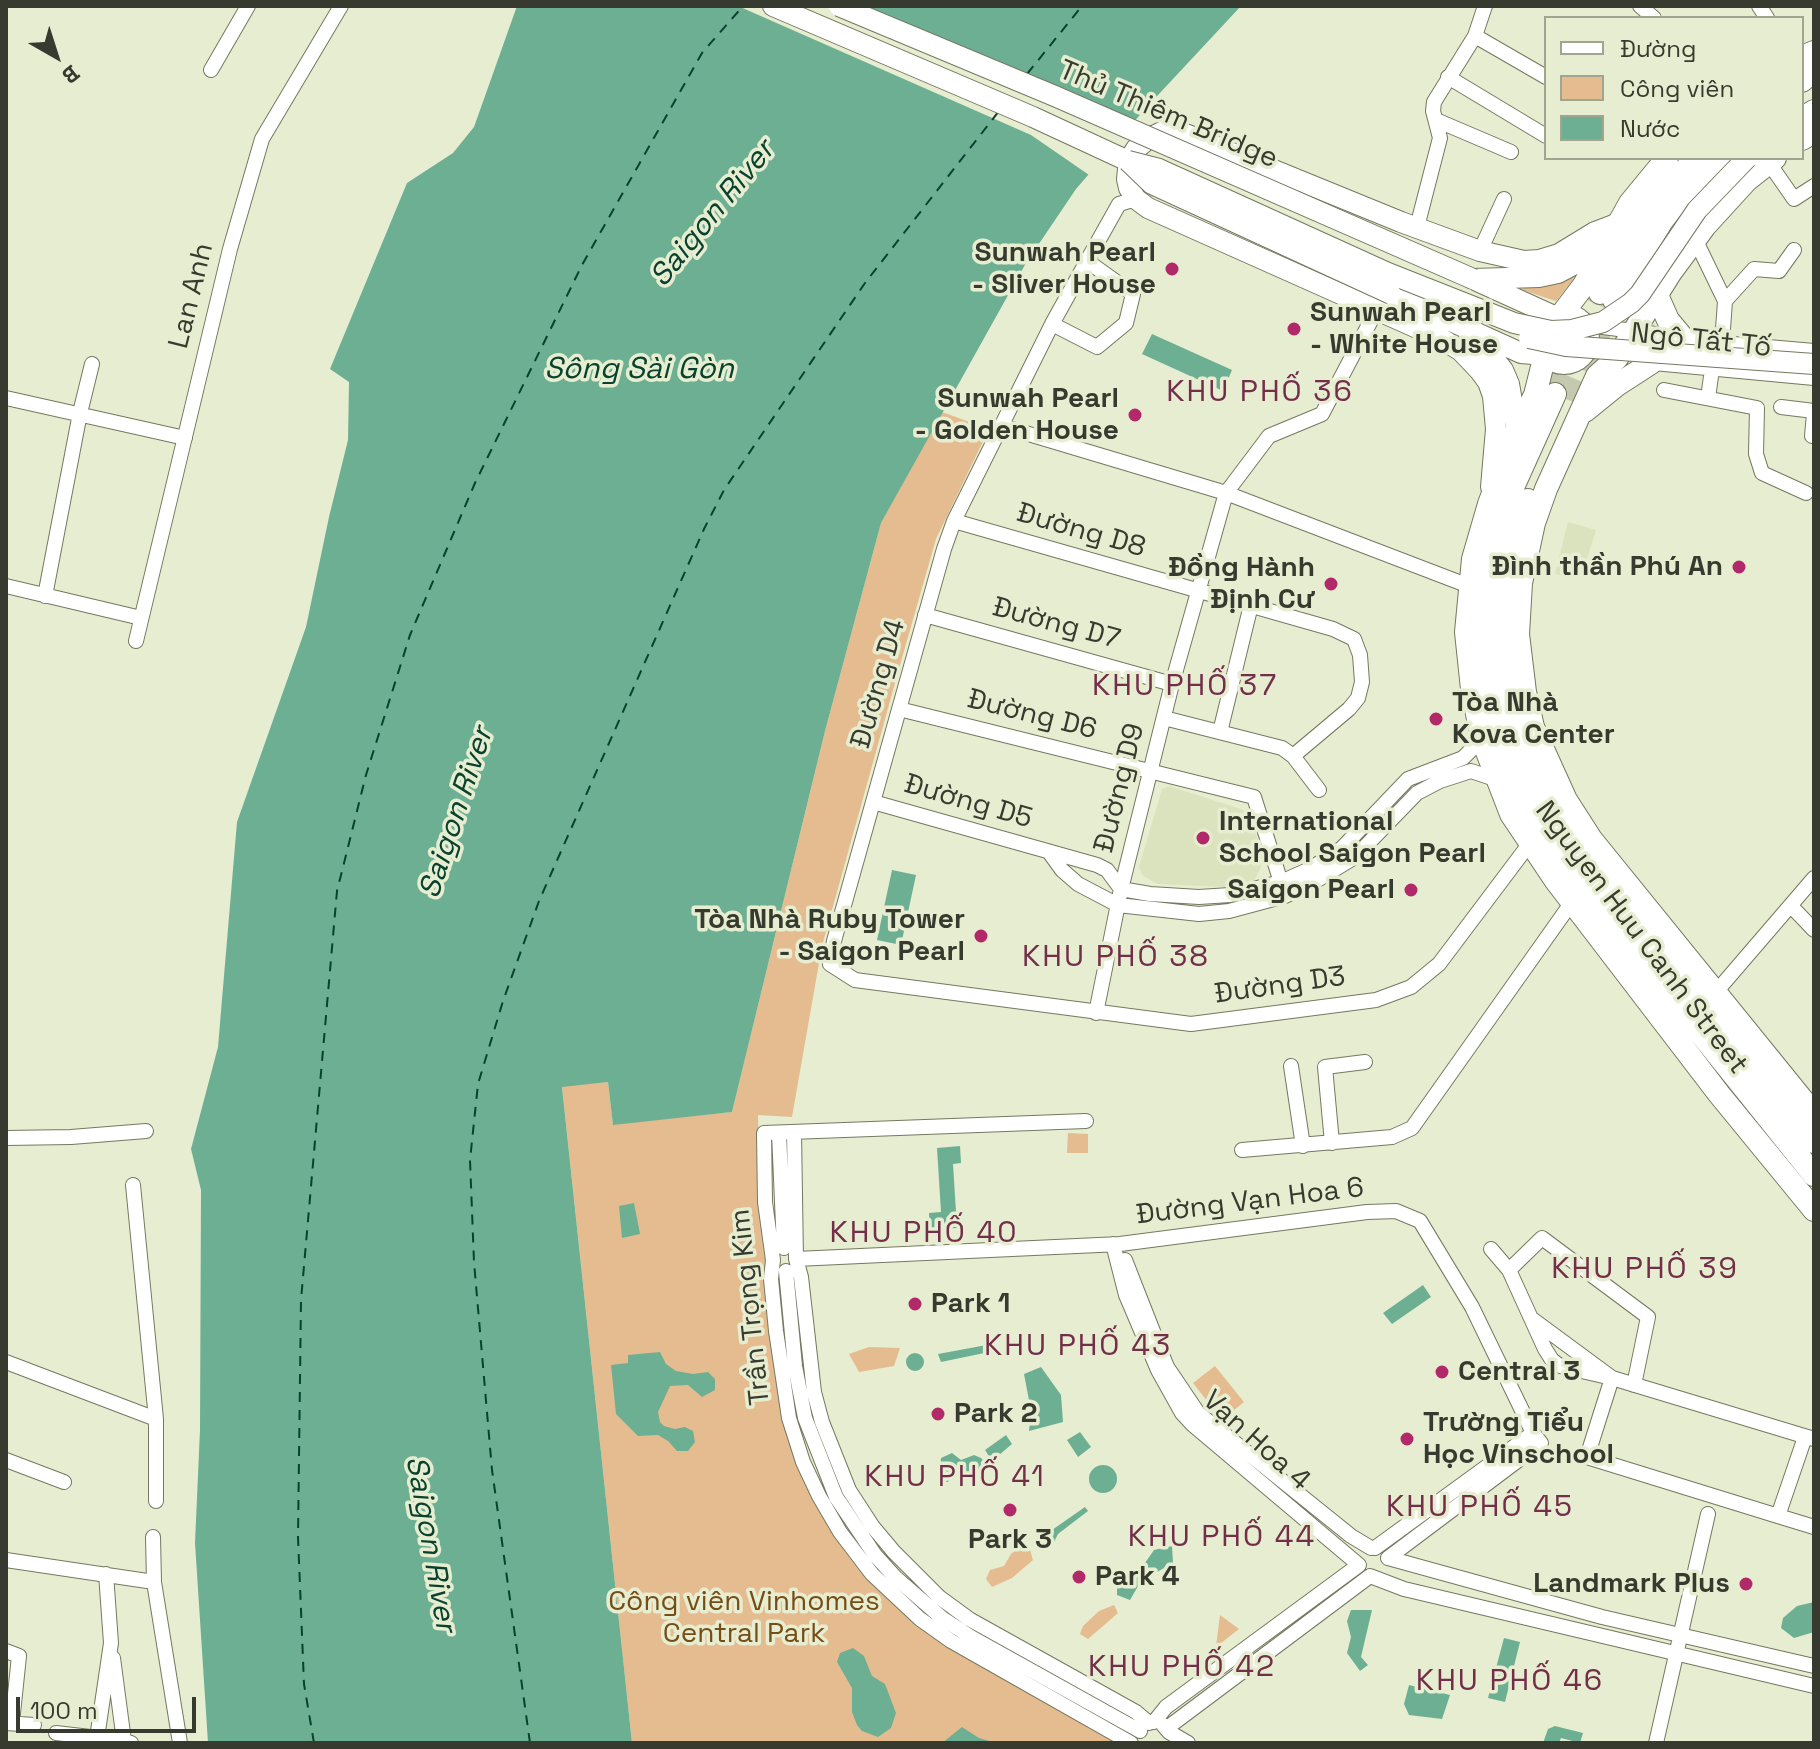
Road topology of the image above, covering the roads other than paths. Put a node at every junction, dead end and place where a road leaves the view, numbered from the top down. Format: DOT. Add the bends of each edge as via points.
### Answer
graph roads {
  1 [pos="248,6"];
  2 [pos="341,6"];
  3 [pos="773,6"];
  4 [pos="839,6"];
  5 [pos="1485,6"];
  6 [pos="1475,36"];
  7 [pos="211,70"];
  8 [pos="1544,76"];
  9 [pos="1448,77"];
  10 [pos="1436,120"];
  11 [pos="1544,135"];
  12 [pos="1511,152"];
  13 [pos="1665,160"];
  14 [pos="1694,160"];
  15 [pos="1718,160"];
  16 [pos="1764,160"];
  17 [pos="1128,161"];
  18 [pos="1814,186"];
  19 [pos="1136,199"];
  20 [pos="1504,199"];
  21 [pos="1417,227"];
  22 [pos="1612,232"];
  23 [pos="1695,239"];
  24 [pos="1794,250"];
  25 [pos="1480,251"];
  26 [pos="1087,261"];
  27 [pos="1388,273"];
  28 [pos="1473,279"];
  29 [pos="1657,295"];
  30 [pos="1725,301"];
  31 [pos="1377,309"];
  32 [pos="1558,315"];
  33 [pos="1052,324"];
  34 [pos="1470,329"];
  35 [pos="1634,331"];
  36 [pos="1683,338"];
  37 [pos="1722,343"];
  38 [pos="1589,350"];
  39 [pos="1814,351"];
  40 [pos="1545,355"];
  41 [pos="1617,358"];
  42 [pos="1651,363"];
  43 [pos="92,364"];
  44 [pos="1814,364"];
  45 [pos="1712,369"];
  46 [pos="1814,378"];
  47 [pos="1664,390"];
  48 [pos="6,398"];
  49 [pos="1708,398"];
  50 [pos="1568,404"];
  51 [pos="1781,407"];
  52 [pos="1814,412"];
  53 [pos="80,413"];
  54 [pos="1002,426"];
  55 [pos="1517,430"];
  56 [pos="1812,436"];
  57 [pos="185,438"];
  58 [pos="1226,493"];
  59 [pos="1806,493"];
  60 [pos="1489,504"];
  61 [pos="954,521"];
  62 [pos="6,586"];
  63 [pos="1469,586"];
  64 [pos="1198,591"];
  65 [pos="45,596"];
  66 [pos="1251,605"];
  67 [pos="925,615"];
  68 [pos="141,618"];
  69 [pos="136,641"];
  70 [pos="1172,684"];
  71 [pos="899,709"];
  72 [pos="1164,718"];
  73 [pos="1220,732"];
  74 [pos="1482,739"];
  75 [pos="1293,756"];
  76 [pos="1152,772"];
  77 [pos="1495,779"];
  78 [pos="1319,790"];
  79 [pos="873,802"];
  80 [pos="1378,823"];
  81 [pos="1530,843"];
  82 [pos="1049,852"];
  83 [pos="1814,878"];
  84 [pos="1592,882"];
  85 [pos="1121,889"];
  86 [pos="1283,889"];
  87 [pos="1118,905"];
  88 [pos="1791,906"];
  89 [pos="1814,930"];
  90 [pos="830,964"];
  91 [pos="1716,992"];
  92 [pos="1096,1013"];
  93 [pos="1365,1062"];
  94 [pos="1291,1066"];
  95 [pos="1814,1114"];
  96 [pos="1086,1121"];
  97 [pos="146,1131"];
  98 [pos="779,1132"];
  99 [pos="6,1138"];
  100 [pos="1814,1142"];
  101 [pos="1332,1143"];
  102 [pos="1303,1146"];
  103 [pos="1242,1150"];
  104 [pos="133,1185"];
  105 [pos="1811,1190"];
  106 [pos="1116,1244"];
  107 [pos="784,1248"];
  108 [pos="1491,1249"];
  109 [pos="796,1259"];
  110 [pos="773,1260"];
  111 [pos="1509,1270"];
  112 [pos="786,1271"];
  113 [pos="1532,1319"];
  114 [pos="6,1362"];
  115 [pos="1612,1378"];
  116 [pos="1634,1385"];
  117 [pos="156,1419"];
  118 [pos="1537,1438"];
  119 [pos="1810,1438"];
  120 [pos="6,1460"];
  121 [pos="64,1482"];
  122 [pos="156,1501"];
  123 [pos="1708,1514"];
  124 [pos="1778,1516"];
  125 [pos="1814,1527"];
  126 [pos="153,1537"];
  127 [pos="1373,1548"];
  128 [pos="1388,1558"];
  129 [pos="6,1560"];
  130 [pos="1419,1568"];
  131 [pos="1365,1571"];
  132 [pos="106,1574"];
  133 [pos="154,1582"];
  134 [pos="1405,1589"];
  135 [pos="1680,1633"];
  136 [pos="111,1643"];
  137 [pos="6,1651"];
  138 [pos="1676,1651"];
  139 [pos="1814,1666"];
  140 [pos="1814,1686"];
  141 [pos="9,1723"];
  142 [pos="34,1725"];
  143 [pos="56,1733"];
  144 [pos="1152,1733"];
  145 [pos="97,1738"];
  146 [pos="128,1742"];
  147 [pos="180,1743"];
  148 [pos="1188,1743"];
  149 [pos="1656,1743"];
  1 -- 7 [label="street"];
  2 -- 57 [label="street, Lan Anh" via="262,139"];
  3 -- 17 [label="main road, Thủ Thiêm Bridge"];
  4 -- 28 [label="main road, Thủ Thiêm Bridge, bridge"];
  5 -- 6 [label="street"];
  6 -- 8 [label="street"];
  6 -- 9 [label="street"];
  9 -- 10 [label="street" via="1434,102"];
  9 -- 11 [label="street"];
  10 -- 12 [label="street"];
  10 -- 21 [label="street" via="1440,138"];
  13 -- 22 [label="main road"];
  14 -- 15 [label="main road" via="1644,214 1607,297 1684,193"];
  16 -- 18 [label="street" via="1794,199"];
  16 -- 23 [label="main road, Nguyen Huu Canh Street"];
  16 -- 27 [label="main road, Thủ Thiêm Bridge, bridge" via="1697,210 1640,294 1622,311 1588,327 1551,331 1524,325"];
  17 -- 27 [label="main road, Thủ Thiêm Bridge, bridge" via="1159,169"];
  17 -- 34 [label="main road, bridge" via="1152,184"];
  19 -- 21 [label="main road" via="1127,179 1129,160 1149,138 1178,131"];
  19 -- 26 [label="street, Đường D4" via="1119,204"];
  19 -- 31 [label="main road"];
  20 -- 25 [label="street"];
  21 -- 25 [label="main road"];
  22 -- 25 [label="main road" via="1595,232 1539,260"];
  22 -- 28 [label="main road" via="1590,256 1558,273"];
  22 -- 32 [label="main road" via="1584,285"];
  23 -- 29 [label="main road, Nguyen Huu Canh Street"];
  23 -- 30 [label="street"];
  24 -- 30 [label="street" via="1779,271 1754,269"];
  26 -- 33 [label="street, Đường D4"];
  26 -- 33 [label="street" via="1133,294 1126,323 1097,347"];
  27 -- 44 [label="main road, Thủ Thiêm Bridge, bridge" via="1399,284 1471,317 1549,344"];
  28 -- 32 [label="main road, Thủ Thiêm Bridge"];
  29 -- 35 [label="main road, Nguyen Huu Canh Street"];
  29 -- 36 [label="main road"];
  30 -- 37 [label="street"];
  31 -- 58 [label="street, Đường D9" via="1322,414 1269,436"];
  31 -- 60 [label="main road" via="1442,339 1472,361 1488,382 1496,429"];
  32 -- 38 [label="main road" via="1570,315"];
  32 -- 40 [label="main road" via="1542,327"];
  33 -- 54 [label="street, Đường D4"];
  34 -- 40 [label="main road" via="1521,353"];
  34 -- 55 [label="main road" via="1503,370"];
  35 -- 36 [label="street, Ngô Tất Tố"];
  35 -- 38 [label="street, Ngô Tất Tố"];
  35 -- 41 [label="main road, Nguyen Huu Canh Street"];
  36 -- 37 [label="street, Ngô Tất Tố"];
  37 -- 39 [label="street, Ngô Tất Tố"];
  38 -- 40 [label="main road" via="1564,363"];
  38 -- 41 [label="main road, Nguyen Huu Canh Street"];
  38 -- 50 [label="main road, Nguyen Huu Canh Street"];
  40 -- 55 [label="main road, Nguyen Huu Canh Street" via="1535,395"];
  41 -- 42 [label="street, Ngô Tất Tố"];
  42 -- 45 [label="street, Ngô Tất Tố"];
  42 -- 50 [label="main road" via="1617,385"];
  43 -- 53 [label="street"];
  45 -- 46 [label="street, Ngô Tất Tố"];
  45 -- 49 [label="street"];
  47 -- 49 [label="street"];
  48 -- 53 [label="street"];
  49 -- 59 [label="street" via="1757,408 1756,454 1762,473"];
  50 -- 84 [label="main road, Nguyen Huu Canh Street" via="1528,547 1519,608 1520,662 1533,727 1583,826"];
  50 -- 84 [label="main road" via="1505,505 1486,593 1486,660 1495,717 1517,779 1548,837"];
  51 -- 52 [label="street"];
  52 -- 56 [label="street"];
  53 -- 57 [label="street"];
  53 -- 65 [label="street"];
  54 -- 58 [label="street"];
  54 -- 61 [label="street, Đường D4"];
  55 -- 60 [label="main road, Nguyen Huu Canh Street"];
  57 -- 68 [label="street, Lan Anh"];
  58 -- 63 [label="street"];
  58 -- 64 [label="street, Đường D9"];
  60 -- 63 [label="main road, Nguyen Huu Canh Street"];
  61 -- 64 [label="street, Đường D8"];
  61 -- 67 [label="street, Đường D4"];
  62 -- 65 [label="street"];
  63 -- 74 [label="main road, Nguyen Huu Canh Street" via="1466,632"];
  64 -- 66 [label="street, Đường D8"];
  64 -- 70 [label="street, Đường D9"];
  65 -- 68 [label="street"];
  66 -- 73 [label="street"];
  66 -- 75 [label="street, Đường D8" via="1333,629 1358,646 1358,698"];
  67 -- 70 [label="street, Đường D7"];
  67 -- 71 [label="street, Đường D4"];
  68 -- 69 [label="street, Lan Anh"];
  70 -- 72 [label="street, Đường D9"];
  71 -- 76 [label="street, Đường D6"];
  71 -- 79 [label="street, Đường D4"];
  72 -- 73 [label="street"];
  72 -- 76 [label="street, Đường D9"];
  73 -- 75 [label="street" via="1282,748"];
  74 -- 77 [label="main road, Nguyen Huu Canh Street"];
  74 -- 80 [label="street" via="1463,758 1408,779"];
  75 -- 78 [label="street"];
  76 -- 85 [label="street, Đường D9"];
  76 -- 86 [label="street, Đường D6" via="1254,797"];
  77 -- 80 [label="street" via="1471,771 1440,781"];
  77 -- 81 [label="main road, Nguyen Huu Canh Street"];
  79 -- 82 [label="street, Đường D5"];
  79 -- 90 [label="street, Đường D4"];
  80 -- 86 [label="street"];
  81 -- 84 [label="main road, Nguyen Huu Canh Street"];
  81 -- 92 [label="street, Đường D3" via="1439,964 1394,994 1191,1024"];
  82 -- 85 [label="street, Đường D5" via="1107,870"];
  82 -- 87 [label="street, Đường D5" via="1078,884"];
  83 -- 88 [label="street"];
  84 -- 91 [label="main road, Nguyen Huu Canh Street"];
  84 -- 100 [label="main road, Nguyen Huu Canh Street" via="1651,940"];
  84 -- 101 [label="street" via="1412,1128 1392,1137"];
  84 -- 105 [label="main road, Nguyen Huu Canh Street" via="1604,913"];
  84 -- 105 [label="main road, Nguyen Huu Canh Street" via="1719,1094"];
  85 -- 86 [label="street" via="1199,897"];
  85 -- 87 [label="street, Đường D9"];
  86 -- 87 [label="street" via="1229,911 1199,914"];
  87 -- 92 [label="street, Đường D9"];
  88 -- 89 [label="street"];
  88 -- 91 [label="street"];
  90 -- 92 [label="street, Đường D3" via="855,980"];
  91 -- 95 [label="main road, Nguyen Huu Canh Street"];
  93 -- 101 [label="street" via="1324,1060"];
  94 -- 102 [label="street"];
  96 -- 98 [label="street"];
  97 -- 99 [label="street"];
  98 -- 107 [label="street, Trần Trọng Kim"];
  98 -- 109 [label="street, Trần Trọng Kim"];
  98 -- 110 [label="street, Trần Trọng Kim" via="765,1202"];
  101 -- 102 [label="street"];
  102 -- 103 [label="street"];
  104 -- 117 [label="street"];
  106 -- 109 [label="street"];
  106 -- 118 [label="street, Đường Vạn Hoa 6" via="1367,1212 1396,1211 1420,1221 1472,1307"];
  106 -- 127 [label="street, Vạn Hoa 4" via="1167,1367 1198,1413"];
  106 -- 131 [label="street, Vạn Hoa 4" via="1126,1295 1182,1413"];
  107 -- 109 [label="street"];
  107 -- 110 [label="street"];
  108 -- 111 [label="street"];
  109 -- 112 [label="street"];
  109 -- 144 [label="street, Trần Trọng Kim" via="822,1422 844,1478 873,1527 939,1597 1136,1712"];
  110 -- 112 [label="street"];
  110 -- 144 [label="street, Trần Trọng Kim" via="776,1331 789,1418 819,1496 857,1555 896,1598 951,1641"];
  111 -- 113 [label="street"];
  111 -- 116 [label="street" via="1542,1238 1648,1317"];
  112 -- 144 [label="street, Trần Trọng Kim" via="805,1418 836,1497 875,1555 951,1624"];
  113 -- 115 [label="street"];
  113 -- 115 [label="street" via="1560,1366"];
  114 -- 117 [label="street"];
  115 -- 116 [label="street"];
  115 -- 124 [label="street" via="1587,1457"];
  116 -- 119 [label="street"];
  117 -- 122 [label="street"];
  118 -- 127 [label="street"];
  118 -- 128 [label="street"];
  119 -- 124 [label="street"];
  120 -- 121 [label="street"];
  123 -- 135 [label="street"];
  124 -- 125 [label="street"];
  126 -- 133 [label="street"];
  127 -- 128 [label="street"];
  127 -- 131 [label="street" via="1363,1552"];
  128 -- 130 [label="street"];
  128 -- 131 [label="street" via="1384,1572"];
  129 -- 132 [label="street"];
  130 -- 134 [label="street"];
  130 -- 135 [label="street"];
  131 -- 134 [label="street, Vạn Hoa 4"];
  131 -- 144 [label="street"];
  132 -- 133 [label="street"];
  132 -- 136 [label="street"];
  133 -- 147 [label="street"];
  134 -- 138 [label="street, Vạn Hoa 4"];
  135 -- 138 [label="street"];
  135 -- 139 [label="street"];
  136 -- 145 [label="street"];
  136 -- 146 [label="street"];
  137 -- 141 [label="street" via="19,1656"];
  138 -- 140 [label="street, Vạn Hoa 4"];
  138 -- 149 [label="street"];
  141 -- 142 [label="street"];
  143 -- 145 [label="street"];
  144 -- 148 [label="street, Trần Trọng Kim"];
  145 -- 146 [label="street"];
}
